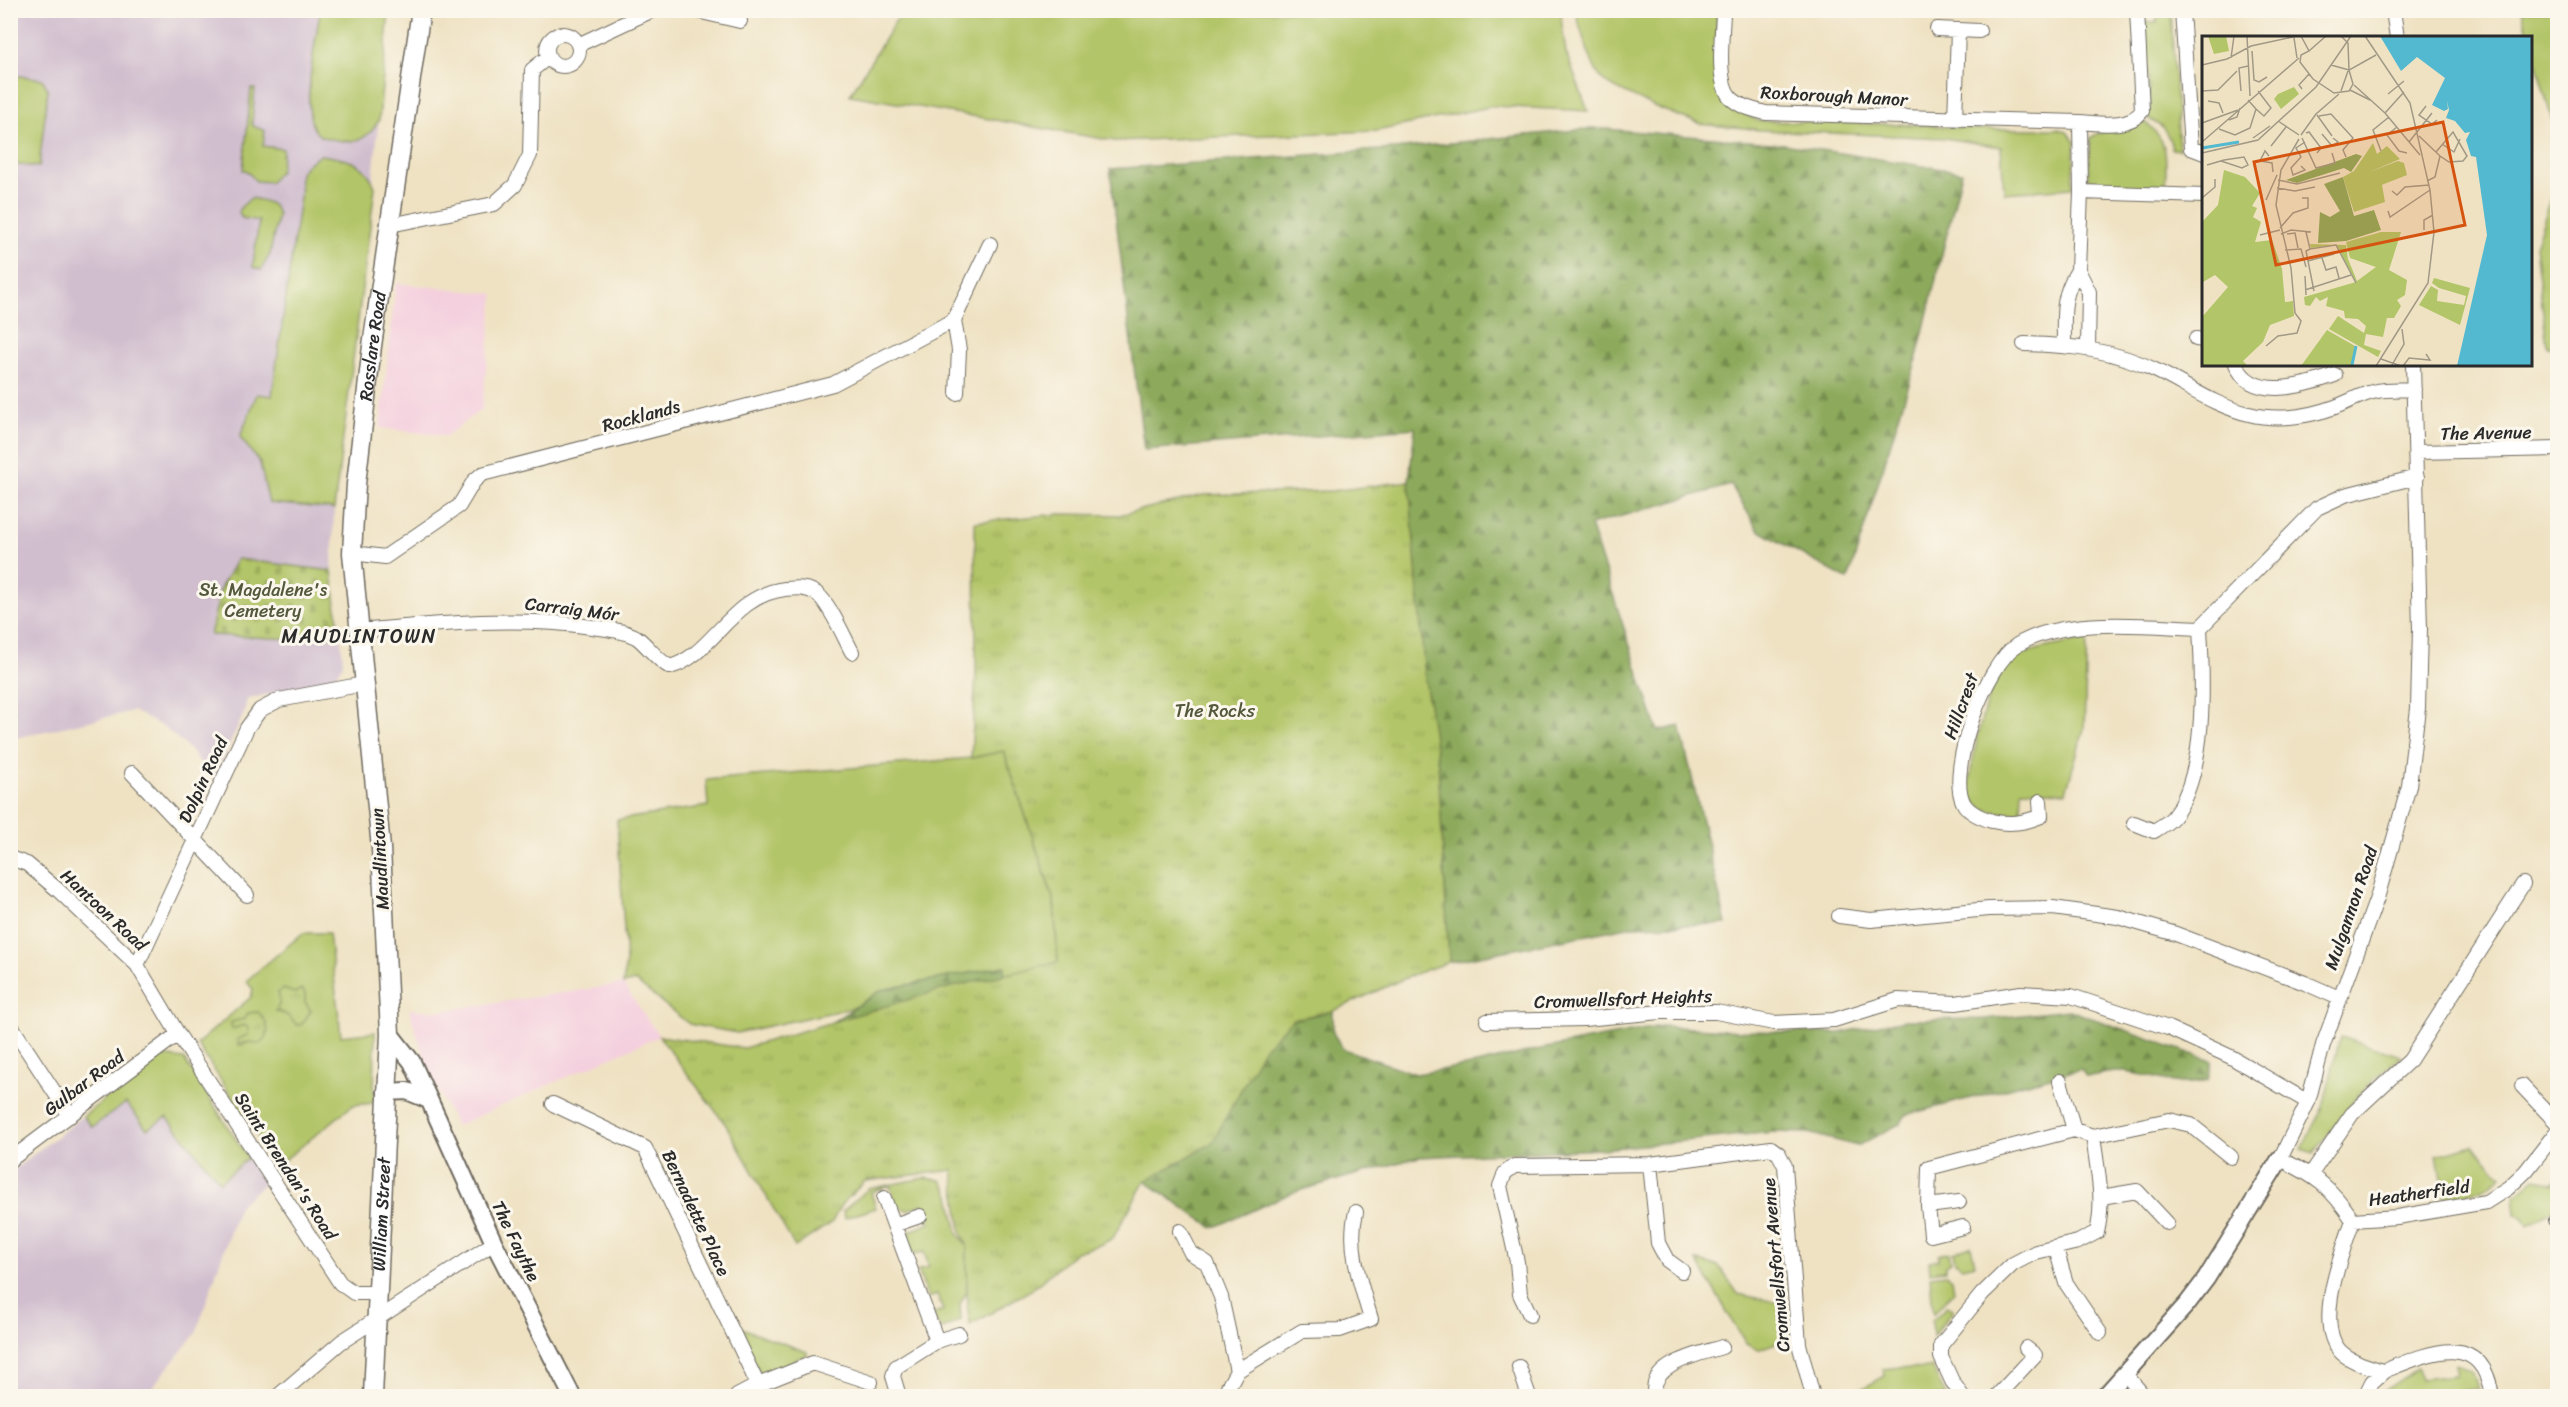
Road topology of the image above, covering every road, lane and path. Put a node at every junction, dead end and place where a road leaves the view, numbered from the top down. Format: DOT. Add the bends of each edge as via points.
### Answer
graph roads {
  1 [pos="421,10"];
  2 [pos="653,10"];
  3 [pos="693,10"];
  4 [pos="1723,10"];
  5 [pos="2137,10"];
  6 [pos="2182,10"];
  7 [pos="2393,10"];
  8 [pos="740,21"];
  9 [pos="1937,29"];
  10 [pos="1958,30"];
  11 [pos="1979,31"];
  12 [pos="2397,36"];
  13 [pos="578,45"];
  14 [pos="548,57"];
  15 [pos="1955,120"];
  16 [pos="2080,122"];
  17 [pos="2202,152"];
  18 [pos="2081,192"];
  19 [pos="2202,196"];
  20 [pos="390,225"];
  21 [pos="990,244"];
  22 [pos="2078,270"];
  23 [pos="954,320"];
  24 [pos="2024,344"];
  25 [pos="2064,345"];
  26 [pos="2088,348"];
  27 [pos="2237,366"];
  28 [pos="2413,366"];
  29 [pos="2335,375"];
  30 [pos="2414,389"];
  31 [pos="957,393"];
  32 [pos="2558,449"];
  33 [pos="2416,452"];
  34 [pos="2416,477"];
  35 [pos="352,553"];
  36 [pos="2200,628"];
  37 [pos="359,631"];
  38 [pos="852,652"];
  39 [pos="364,684"];
  40 [pos="132,773"];
  41 [pos="2040,801"];
  42 [pos="2134,823"];
  43 [pos="195,842"];
  44 [pos="10,858"];
  45 [pos="2523,884"];
  46 [pos="247,895"];
  47 [pos="1839,916"];
  48 [pos="137,965"];
  49 [pos="2339,998"];
  50 [pos="1487,1021"];
  51 [pos="10,1024"];
  52 [pos="178,1034"];
  53 [pos="390,1034"];
  54 [pos="2061,1081"];
  55 [pos="2522,1086"];
  56 [pos="386,1092"];
  57 [pos="429,1100"];
  58 [pos="2308,1102"];
  59 [pos="552,1104"];
  60 [pos="70,1116"];
  61 [pos="2558,1124"];
  62 [pos="2074,1130"];
  63 [pos="2558,1130"];
  64 [pos="2093,1136"];
  65 [pos="2231,1156"];
  66 [pos="2280,1159"];
  67 [pos="10,1160"];
  68 [pos="1650,1164"];
  69 [pos="2311,1174"];
  70 [pos="2101,1197"];
  71 [pos="884,1198"];
  72 [pos="1959,1202"];
  73 [pos="1928,1206"];
  74 [pos="1356,1212"];
  75 [pos="920,1216"];
  76 [pos="2353,1220"];
  77 [pos="2167,1224"];
  78 [pos="894,1225"];
  79 [pos="1963,1227"];
  80 [pos="1180,1231"];
  81 [pos="494,1243"];
  82 [pos="2056,1249"];
  83 [pos="1682,1271"];
  84 [pos="377,1293"];
  85 [pos="1530,1315"];
  86 [pos="377,1319"];
  87 [pos="2100,1333"];
  88 [pos="959,1334"];
  89 [pos="938,1341"];
  90 [pos="1722,1347"];
  91 [pos="2026,1348"];
  92 [pos="1519,1366"];
  93 [pos="1237,1371"];
  94 [pos="2384,1371"];
  95 [pos="2126,1374"];
  96 [pos="871,1382"];
  97 [pos="758,1386"];
  98 [pos="278,1396"];
  99 [pos="373,1396"];
  100 [pos="572,1396"];
  101 [pos="737,1396"];
  102 [pos="899,1396"];
  103 [pos="1223,1396"];
  104 [pos="1529,1396"];
  105 [pos="1655,1396"];
  106 [pos="1813,1396"];
  107 [pos="1962,1396"];
  108 [pos="1997,1396"];
  109 [pos="2105,1396"];
  110 [pos="2145,1396"];
  111 [pos="2365,1396"];
  112 [pos="2492,1396"];
  1 -- 20 [label="main road, Rosslare Road"];
  2 -- 13 [label="street"];
  3 -- 8 [label="street"];
  4 -- 15 [label="street, Roxborough Manor" via="1722,81 1731,98 1748,109 1766,113"];
  5 -- 16 [label="street, Roxborough Manor" via="2142,111 2129,122"];
  6 -- 17 [label="street" via="2192,148"];
  7 -- 12 [label="street"];
  9 -- 10 [label="street"];
  10 -- 11 [label="street"];
  10 -- 15 [label="street"];
  13 -- 14 [label="street" via="578,55 572,64 556,65"];
  13 -- 14 [label="street" via="572,36 556,35 547,47"];
  14 -- 20 [label="street" via="532,70 530,155 515,185 494,204"];
  15 -- 16 [label="street, Roxborough Manor"];
  16 -- 18 [label="street"];
  18 -- 19 [label="street"];
  18 -- 22 [label="street"];
  20 -- 35 [label="main road, Rosslare Road" via="357,472"];
  21 -- 23 [label="street"];
  22 -- 25 [label="street" via="2064,302"];
  22 -- 26 [label="street" via="2089,292"];
  23 -- 31 [label="street" via="959,350"];
  23 -- 35 [label="street, Rocklands" via="833,384 482,474 459,506 385,557"];
  24 -- 25 [label="street"];
  25 -- 26 [label="street"];
  26 -- 30 [label="street" via="2138,363 2227,407 2270,417 2312,414 2379,390"];
  27 -- 29 [label="street" via="2246,379 2273,388 2310,384"];
  28 -- 30 [label="street, Mulgannon Road"];
  30 -- 33 [label="street, Mulgannon Road"];
  32 -- 33 [label="street, The Avenue"];
  33 -- 34 [label="street, Mulgannon Road"];
  34 -- 36 [label="street" via="2345,495 2317,508"];
  34 -- 49 [label="street, Mulgannon Road" via="2420,629 2418,708 2409,786 2377,898"];
  35 -- 37 [label="main road, Rosslare Road"];
  36 -- 41 [label="street, Hillcrest" via="2077,627 2037,636 2001,658 1982,690 1968,734 1959,789 1964,803 1980,818 1997,822 2023,824 2041,816"];
  36 -- 42 [label="street" via="2202,712 2184,801 2172,820 2154,831"];
  37 -- 38 [label="street, Carraig Mór" via="512,620 571,624 637,638 657,660 670,667 684,663 756,598 802,587 818,594"];
  37 -- 39 [label="main road, Rosslare Road"];
  39 -- 43 [label="street, Dolpin Road" via="279,700 260,710 247,728"];
  39 -- 53 [label="main road, Maudlintown" via="381,848"];
  40 -- 43 [label="street"];
  43 -- 46 [label="street"];
  43 -- 48 [label="street, Dolpin Road"];
  44 -- 48 [label="street, Hantoon Road" via="27,864 58,890"];
  45 -- 69 [label="street" via="2410,1059 2352,1114"];
  47 -- 49 [label="street" via="1871,920 1989,909 2053,908 2118,917 2176,934"];
  48 -- 52 [label="street, Hantoon Road"];
  49 -- 58 [label="street, Mulgannon Road"];
  50 -- 58 [label="street, Cromwellsfort Heights" via="1716,1012 1774,1023 1834,1020 1898,1000 1956,1003 2021,993 2071,996 2168,1028 2231,1057"];
  51 -- 60 [label="street"];
  52 -- 60 [label="street, Gulbar Road"];
  52 -- 84 [label="street, Saint Brendan's Road" via="340,1283 354,1293"];
  53 -- 56 [label="main road, William Street"];
  53 -- 57 [label="street, The Faythe" via="412,1062"];
  54 -- 62 [label="street"];
  55 -- 61 [label="street"];
  56 -- 57 [label="street" via="407,1091"];
  56 -- 84 [label="main road, William Street"];
  57 -- 81 [label="street, The Faythe"];
  58 -- 66 [label="street, Mulgannon Road"];
  59 -- 97 [label="street, Bernadette Place" via="645,1148"];
  60 -- 67 [label="street, Gulbar Road"];
  62 -- 64 [label="street"];
  62 -- 73 [label="street" via="1929,1168"];
  63 -- 76 [label="street, Heatherfield" via="2526,1171 2486,1202"];
  64 -- 65 [label="street" via="2169,1120 2191,1125"];
  64 -- 70 [label="street"];
  66 -- 69 [label="street, Heatherfield"];
  66 -- 95 [label="street, Mulgannon Road" via="2206,1279"];
  68 -- 83 [label="street" via="1658,1244 1667,1260"];
  68 -- 85 [label="street, Cromwellsfort Avenue" via="1528,1165 1514,1166 1505,1173 1500,1186 1520,1294"];
  68 -- 106 [label="street, Cromwellsfort Avenue" via="1771,1148 1779,1154 1785,1166 1799,1344"];
  69 -- 76 [label="street, Heatherfield" via="2336,1194"];
  70 -- 77 [label="street" via="2137,1191"];
  70 -- 82 [label="street" via="2097,1232"];
  71 -- 78 [label="street"];
  72 -- 73 [label="street"];
  73 -- 79 [label="street" via="1931,1234"];
  74 -- 93 [label="street" via="1352,1226 1356,1266 1371,1319 1340,1329 1302,1331"];
  75 -- 78 [label="street"];
  76 -- 94 [label="street" via="2330,1289 2331,1337 2340,1352 2355,1362"];
  78 -- 89 [label="street"];
  80 -- 93 [label="street" via="1191,1253 1207,1263 1221,1297"];
  81 -- 86 [label="street"];
  81 -- 100 [label="street, The Faythe"];
  82 -- 87 [label="street" via="2066,1283"];
  82 -- 107 [label="street" via="2036,1252 2013,1264 1982,1294 1941,1346 1941,1357"];
  84 -- 86 [label="main road, William Street"];
  86 -- 98 [label="street" via="341,1342"];
  86 -- 99 [label="main road, William Street"];
  88 -- 89 [label="street"];
  89 -- 102 [label="street" via="896,1367 893,1376"];
  90 -- 105 [label="street" via="1669,1367 1658,1377"];
  91 -- 108 [label="street" via="2035,1356"];
  92 -- 104 [label="street"];
  93 -- 103 [label="street"];
  94 -- 111 [label="street"];
  94 -- 112 [label="street" via="2423,1355 2443,1351 2468,1353 2482,1364"];
  95 -- 109 [label="street, Mulgannon Road"];
  95 -- 110 [label="street"];
  96 -- 97 [label="street" via="813,1363"];
  97 -- 101 [label="street"];
}
